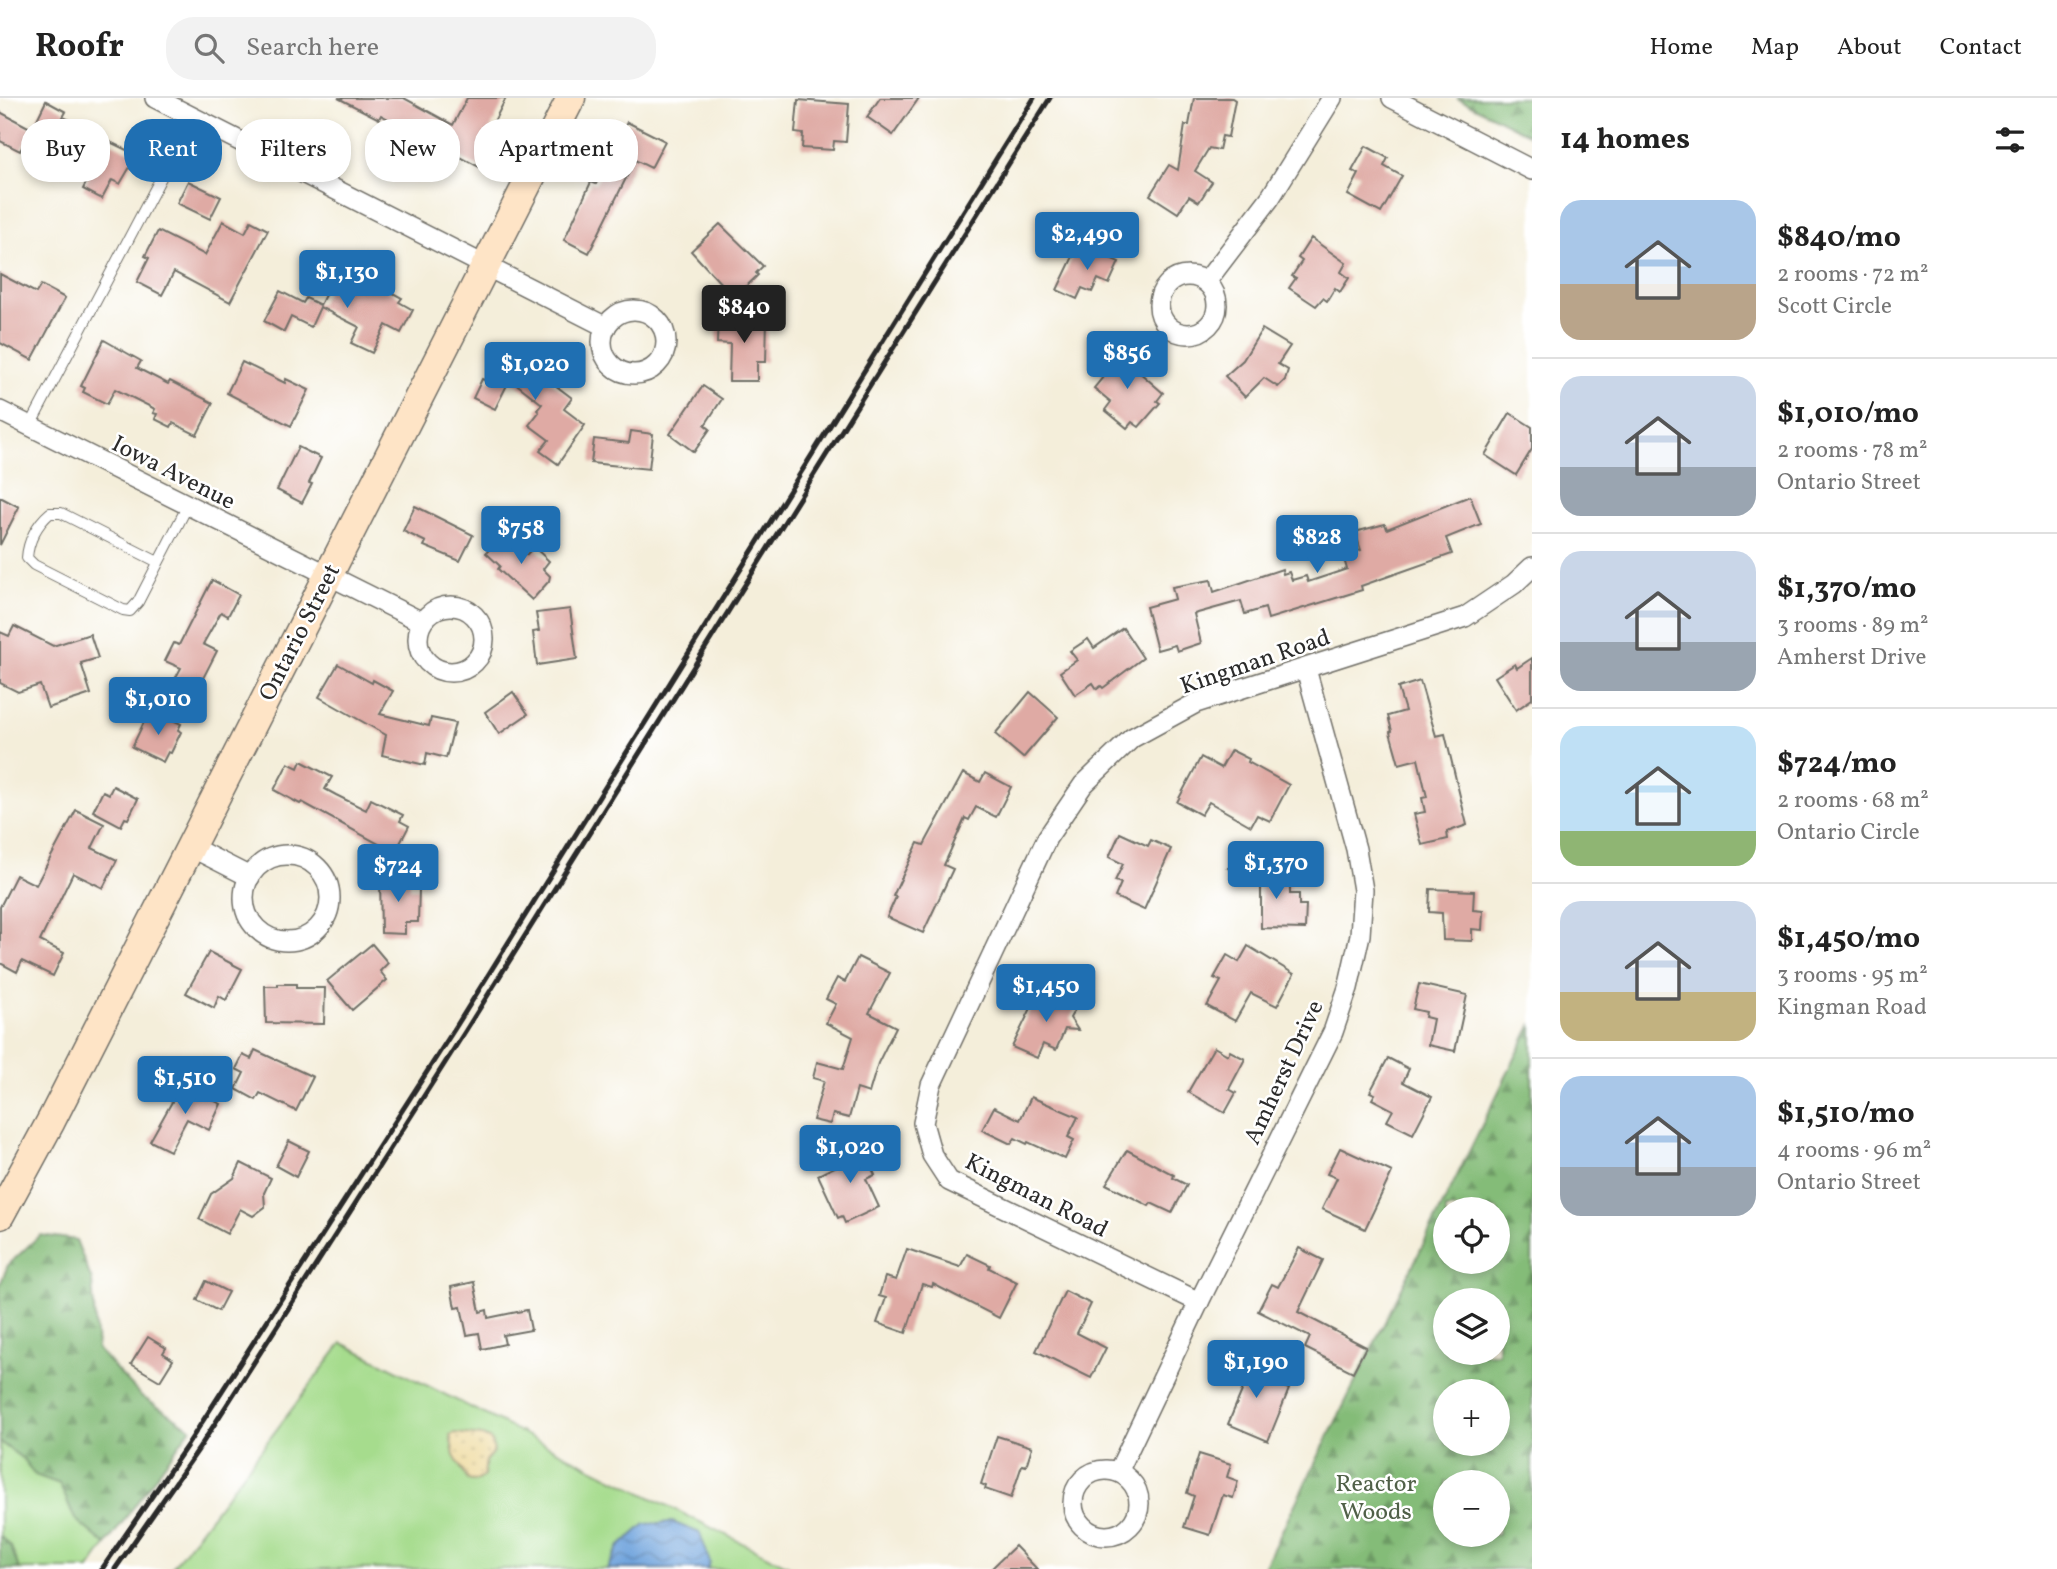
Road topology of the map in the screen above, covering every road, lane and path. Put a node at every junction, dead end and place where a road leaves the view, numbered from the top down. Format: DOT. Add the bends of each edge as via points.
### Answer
graph roads {
  1 [pos="156,98"];
  2 [pos="571,98"];
  3 [pos="1332,98"];
  4 [pos="1392,98"];
  5 [pos="193,117"];
  6 [pos="1532,170"];
  7 [pos="486,265"];
  8 [pos="1206,282"];
  9 [pos="606,327"];
  10 [pos="0,411"];
  11 [pos="30,426"];
  12 [pos="187,506"];
  13 [pos="158,562"];
  14 [pos="1532,567"];
  15 [pos="327,575"];
  16 [pos="422,622"];
  17 [pos="1306,669"];
  18 [pos="191,847"];
  19 [pos="250,877"];
  20 [pos="27,1167"];
  21 [pos="0,1215"];
  22 [pos="0,1238"];
  23 [pos="1199,1302"];
  24 [pos="1118,1472"];
  1 -- 5 [label="street"];
  2 -- 7 [label="main road, Ontario Street"];
  3 -- 8 [label="street" via="1270,198"];
  4 -- 6 [label="street"];
  5 -- 7 [label="street"];
  5 -- 11 [label="lane"];
  7 -- 9 [label="street"];
  7 -- 15 [label="main road, Ontario Street"];
  10 -- 11 [label="street, Iowa Avenue"];
  11 -- 12 [label="street, Iowa Avenue"];
  12 -- 13 [label="lane"];
  12 -- 15 [label="street, Iowa Avenue"];
  13 -- 13 [label="lane" via="130,611 27,558 28,546 43,519 61,513"];
  14 -- 17 [label="street, Kingman Road" via="1465,617"];
  15 -- 16 [label="street, Iowa Avenue"];
  15 -- 18 [label="main road, Ontario Street"];
  17 -- 23 [label="street, Amherst Drive" via="1356,849 1363,890 1360,935 1333,1032"];
  17 -- 23 [label="street, Kingman Road" via="1196,703 1132,738 1083,785 1047,838 930,1085 923,1123 932,1155 949,1181"];
  18 -- 19 [label="street"];
  18 -- 20 [label="main road, Ontario Street"];
  19 -- 19 [label="street" via="265,861 278,856 304,858 316,865 324,875 330,901 320,926 310,934 284,940 259,930 246,907"];
  20 -- 21 [label="main road, Ontario Street"];
  20 -- 22 [label="main road, Ontario Street"];
  23 -- 24 [label="street, Amherst Drive"];
}
